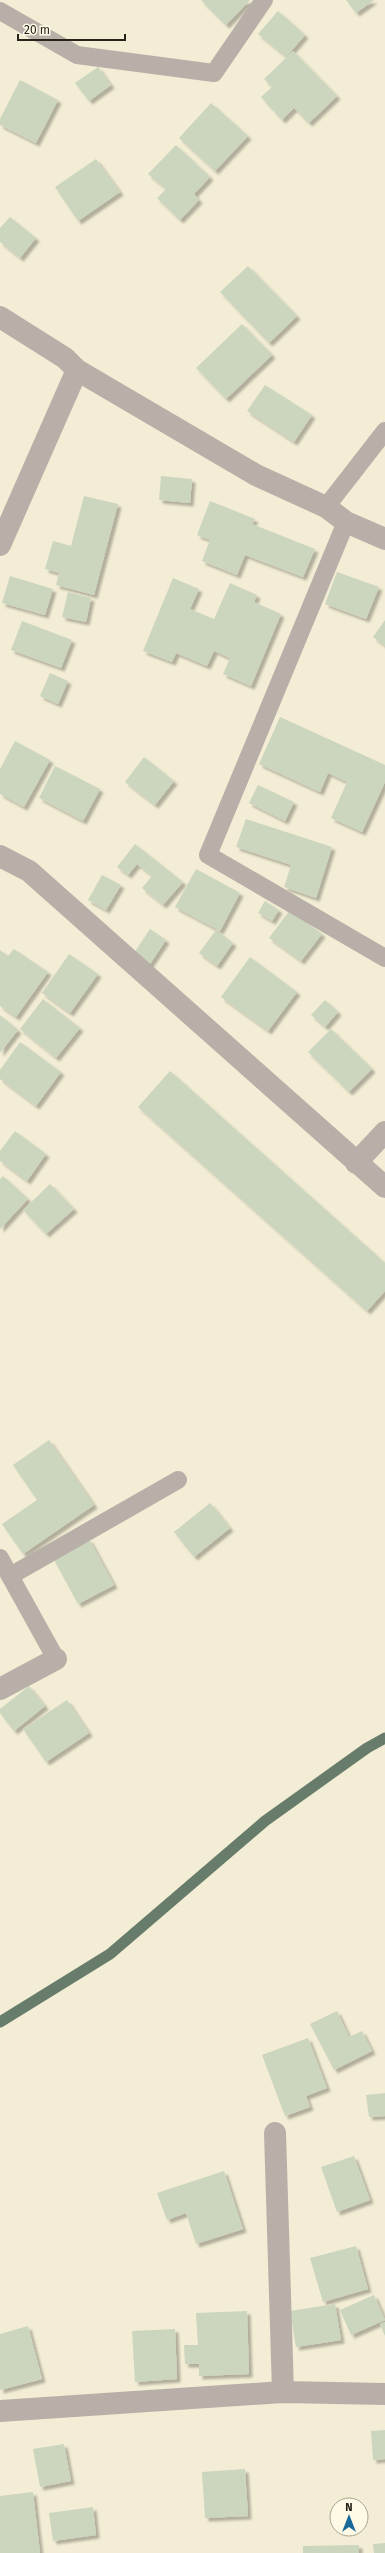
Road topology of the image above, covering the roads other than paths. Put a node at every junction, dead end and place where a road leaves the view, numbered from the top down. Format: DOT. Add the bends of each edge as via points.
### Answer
graph roads {
  1 [pos="264,0"];
  2 [pos="0,11"];
  3 [pos="0,317"];
  4 [pos="77,370"];
  5 [pos="385,431"];
  6 [pos="326,507"];
  7 [pos="346,522"];
  8 [pos="385,539"];
  9 [pos="0,546"];
  10 [pos="0,856"];
  11 [pos="385,958"];
  12 [pos="385,1132"];
  13 [pos="356,1163"];
  14 [pos="385,1187"];
  15 [pos="178,1480"];
  16 [pos="0,1558"];
  17 [pos="10,1576"];
  18 [pos="56,1659"];
  19 [pos="0,1689"];
  20 [pos="275,2133"];
  21 [pos="283,2392"];
  22 [pos="385,2394"];
  23 [pos="0,2411"];
  1 -- 2 [label="lane" via="214,73 77,55"];
  3 -- 4 [label="street" via="65,358"];
  4 -- 6 [label="street" via="256,475"];
  4 -- 9 [label="street"];
  5 -- 6 [label="lane"];
  6 -- 7 [label="street"];
  7 -- 8 [label="street"];
  7 -- 11 [label="lane" via="208,855"];
  10 -- 13 [label="street" via="28,871"];
  12 -- 13 [label="street"];
  13 -- 14 [label="street"];
  15 -- 17 [label="lane"];
  16 -- 17 [label="lane"];
  17 -- 18 [label="lane"];
  18 -- 19 [label="street"];
  20 -- 21 [label="street"];
  21 -- 22 [label="street"];
  21 -- 23 [label="street"];
}
